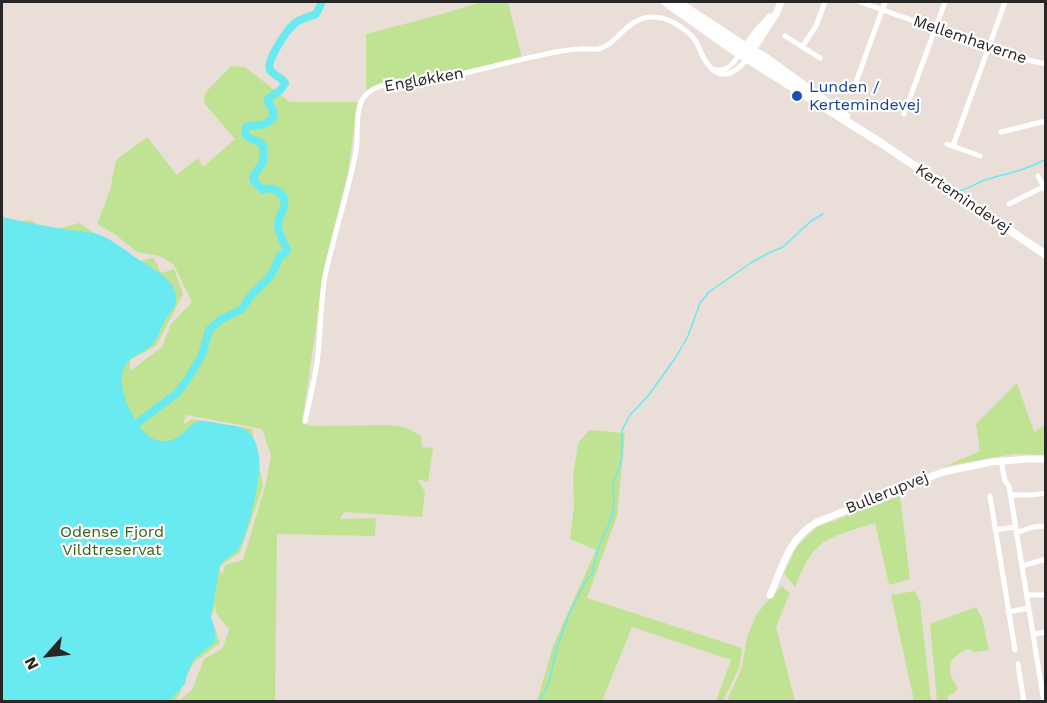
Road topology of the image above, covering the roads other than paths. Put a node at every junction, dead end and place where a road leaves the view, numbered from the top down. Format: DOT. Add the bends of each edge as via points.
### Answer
graph roads {
  1 [pos="666,2"];
  2 [pos="678,2"];
  3 [pos="825,2"];
  4 [pos="860,2"];
  5 [pos="885,2"];
  6 [pos="945,2"];
  7 [pos="1005,2"];
  8 [pos="779,5"];
  9 [pos="882,9"];
  10 [pos="935,28"];
  11 [pos="785,36"];
  12 [pos="802,47"];
  13 [pos="989,47"];
  14 [pos="746,52"];
  15 [pos="820,58"];
  16 [pos="1046,64"];
  17 [pos="856,82"];
  18 [pos="904,114"];
  19 [pos="1046,121"];
  20 [pos="1001,132"];
  21 [pos="881,143"];
  22 [pos="980,156"];
  23 [pos="1038,177"];
  24 [pos="1044,189"];
  25 [pos="1009,204"];
  26 [pos="1046,255"];
  27 [pos="305,421"];
  28 [pos="1046,459"];
  29 [pos="1001,460"];
  30 [pos="1046,493"];
  31 [pos="1010,495"];
  32 [pos="990,496"];
  33 [pos="1046,526"];
  34 [pos="995,530"];
  35 [pos="1015,530"];
  36 [pos="1046,559"];
  37 [pos="1022,566"];
  38 [pos="770,595"];
  39 [pos="1027,595"];
  40 [pos="1046,595"];
  41 [pos="1029,608"];
  42 [pos="1008,612"];
  43 [pos="1046,632"];
  44 [pos="1034,634"];
  45 [pos="1015,650"];
  46 [pos="1018,664"];
  47 [pos="1023,702"];
  48 [pos="1044,702"];
  1 -- 14 [label="main road, Kertemindevej" via="730,48"];
  2 -- 14 [label="main road, Kertemindevej"];
  3 -- 12 [label="street"];
  4 -- 9 [label="street, Mellemhaverne"];
  5 -- 9 [label="street"];
  6 -- 10 [label="street"];
  7 -- 13 [label="street"];
  8 -- 14 [label="street"];
  9 -- 10 [label="street, Mellemhaverne"];
  9 -- 17 [label="street"];
  10 -- 13 [label="street, Mellemhaverne"];
  10 -- 18 [label="street"];
  11 -- 12 [label="street"];
  12 -- 15 [label="street"];
  13 -- 16 [label="street, Mellemhaverne"];
  13 -- 22 [label="street" via="950,145"];
  14 -- 21 [label="main road, Kertemindevej" via="814,102"];
  14 -- 21 [label="main road, Kertemindevej" via="830,104"];
  14 -- 27 [label="street, Engløkken" via="728,68 717,70 710,67 692,37 673,23 655,17 642,18 604,47 563,51 434,80 388,84 363,98 351,176 325,277 317,362"];
  19 -- 20 [label="street"];
  21 -- 26 [label="main road, Kertemindevej"];
  23 -- 24 [label="street"];
  24 -- 25 [label="street"];
  28 -- 29 [label="street, Bullerupvej"];
  29 -- 31 [label="street"];
  29 -- 38 [label="street, Bullerupvej" via="932,475 817,522 791,546"];
  30 -- 31 [label="street"];
  31 -- 35 [label="street"];
  32 -- 34 [label="street"];
  33 -- 35 [label="street"];
  34 -- 35 [label="street"];
  34 -- 42 [label="street"];
  35 -- 37 [label="street"];
  36 -- 37 [label="street"];
  37 -- 39 [label="street"];
  39 -- 40 [label="street"];
  39 -- 41 [label="street"];
  41 -- 42 [label="street"];
  41 -- 44 [label="street"];
  42 -- 45 [label="street"];
  43 -- 44 [label="street"];
  44 -- 48 [label="street"];
  46 -- 47 [label="street"];
}
